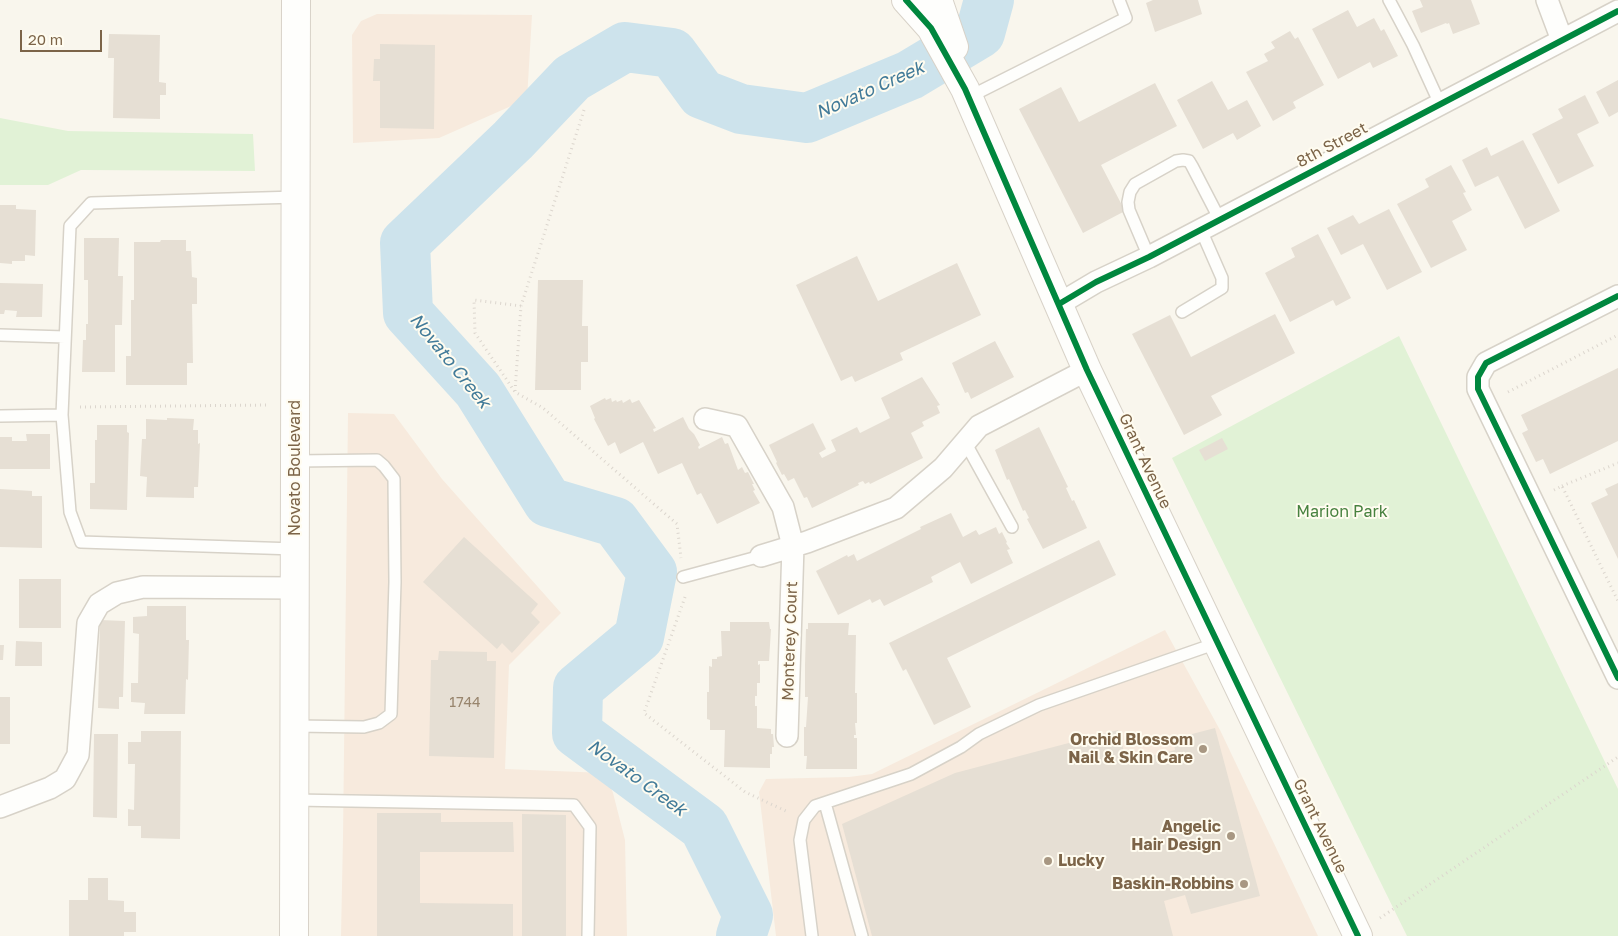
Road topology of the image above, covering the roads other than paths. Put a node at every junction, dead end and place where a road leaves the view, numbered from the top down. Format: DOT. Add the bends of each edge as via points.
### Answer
graph roads {
  1 [pos="296,0"];
  2 [pos="906,0"];
  3 [pos="938,0"];
  4 [pos="1119,0"];
  5 [pos="1389,0"];
  6 [pos="1547,0"];
  7 [pos="1618,11"];
  8 [pos="943,34"];
  9 [pos="1562,40"];
  10 [pos="967,93"];
  11 [pos="1440,104"];
  12 [pos="296,196"];
  13 [pos="1220,220"];
  14 [pos="1201,230"];
  15 [pos="1149,257"];
  16 [pos="1618,296"];
  17 [pos="1059,304"];
  18 [pos="1182,312"];
  19 [pos="0,335"];
  20 [pos="65,337"];
  21 [pos="1087,370"];
  22 [pos="62,411"];
  23 [pos="0,416"];
  24 [pos="705,419"];
  25 [pos="966,442"];
  26 [pos="296,461"];
  27 [pos="1012,527"];
  28 [pos="793,546"];
  29 [pos="295,549"];
  30 [pos="760,556"];
  31 [pos="683,577"];
  32 [pos="295,588"];
  33 [pos="1217,643"];
  34 [pos="1618,678"];
  35 [pos="295,726"];
  36 [pos="787,736"];
  37 [pos="295,800"];
  38 [pos="825,803"];
  39 [pos="0,807"];
  40 [pos="294,936"];
  41 [pos="588,936"];
  42 [pos="812,936"];
  43 [pos="862,936"];
  44 [pos="1358,936"];
  1 -- 12 [label="street, Novato Boulevard"];
  2 -- 8 [label="street" via="931,28"];
  3 -- 8 [label="street, Grant Avenue"];
  4 -- 10 [label="lane" via="1126,18"];
  5 -- 11 [label="lane"];
  6 -- 9 [label="street"];
  7 -- 9 [label="street, 8th Street"];
  8 -- 10 [label="street, Grant Avenue"];
  9 -- 11 [label="street, 8th Street"];
  10 -- 17 [label="street, Grant Avenue"];
  11 -- 13 [label="street, 8th Street"];
  12 -- 20 [label="lane" via="91,203 70,226"];
  12 -- 26 [label="street, Novato Boulevard"];
  13 -- 14 [label="street, 8th Street"];
  13 -- 15 [label="lane" via="1189,161 1176,161 1135,184 1130,192 1129,210"];
  14 -- 15 [label="street, 8th Street"];
  14 -- 18 [label="lane" via="1222,278 1222,288"];
  15 -- 17 [label="street, 8th Street"];
  16 -- 34 [label="street" via="1486,363 1478,377 1478,389"];
  17 -- 21 [label="street, Grant Avenue"];
  19 -- 20 [label="lane"];
  20 -- 22 [label="lane"];
  21 -- 25 [label="street" via="979,426"];
  21 -- 33 [label="street, Grant Avenue"];
  22 -- 23 [label="lane"];
  22 -- 29 [label="lane" via="70,512 81,542"];
  24 -- 28 [label="street, Monterey Court" via="737,426 783,507"];
  25 -- 27 [label="lane"];
  25 -- 28 [label="street" via="943,468 896,508"];
  26 -- 29 [label="street, Novato Boulevard"];
  26 -- 35 [label="lane" via="377,460 384,466 394,479 395,582 391,714 380,723 364,727"];
  28 -- 30 [label="street"];
  28 -- 36 [label="street, Monterey Court"];
  29 -- 32 [label="street, Novato Boulevard"];
  30 -- 31 [label="lane"];
  32 -- 35 [label="street, Novato Boulevard"];
  32 -- 39 [label="street" via="143,587 117,593 99,604 88,623 78,755 65,779"];
  33 -- 38 [label="lane" via="1039,705 910,774"];
  33 -- 44 [label="street, Grant Avenue"];
  35 -- 37 [label="street, Novato Boulevard"];
  37 -- 40 [label="street, Novato Boulevard"];
  37 -- 41 [label="lane" via="574,805 590,827"];
  38 -- 42 [label="lane" via="816,806 804,820 800,840"];
  38 -- 43 [label="lane"];
}
